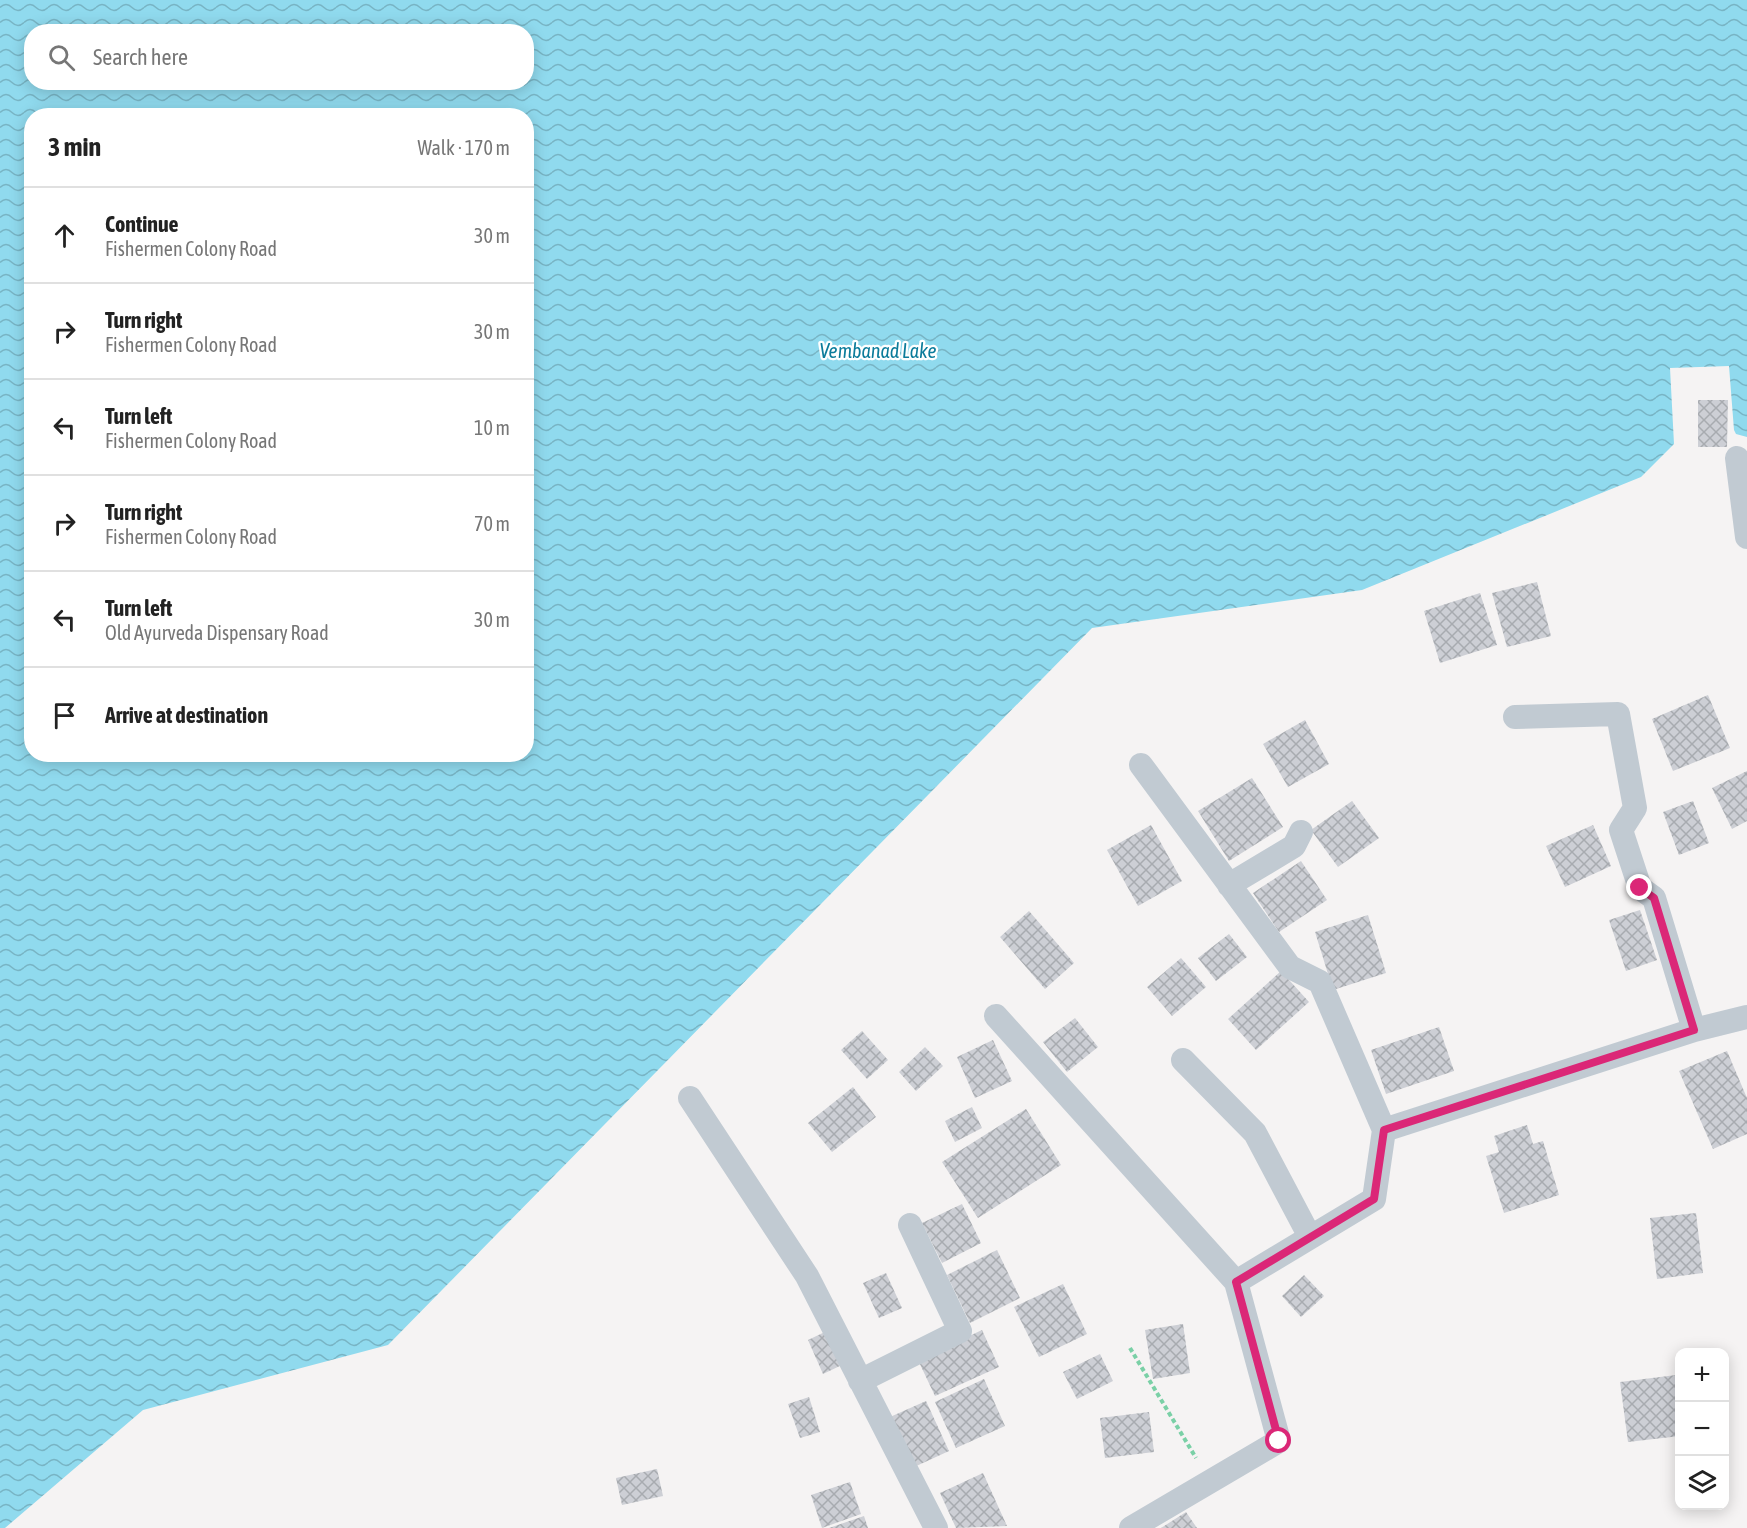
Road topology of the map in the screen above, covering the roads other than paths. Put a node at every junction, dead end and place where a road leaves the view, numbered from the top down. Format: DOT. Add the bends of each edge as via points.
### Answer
graph roads {
  1 [pos="1737,458"];
  2 [pos="1747,537"];
  3 [pos="1515,717"];
  4 [pos="1141,765"];
  5 [pos="1301,831"];
  6 [pos="1229,885"];
  7 [pos="996,1016"];
  8 [pos="1747,1017"];
  9 [pos="1694,1030"];
  10 [pos="1183,1060"];
  11 [pos="690,1098"];
  12 [pos="1384,1130"];
  13 [pos="910,1225"];
  14 [pos="1311,1237"];
  15 [pos="1236,1282"];
  16 [pos="860,1381"];
  17 [pos="936,1528"];
  18 [pos="1131,1528"];
  1 -- 2 [label="street"];
  3 -- 9 [label="street" via="1618,714 1635,808 1621,830 1640,888 1654,898"];
  4 -- 6 [label="street"];
  5 -- 6 [label="street" via="1294,846"];
  6 -- 12 [label="street" via="1290,968 1320,981"];
  7 -- 15 [label="street"];
  8 -- 9 [label="street"];
  9 -- 12 [label="street"];
  10 -- 14 [label="street" via="1255,1133"];
  11 -- 16 [label="street" via="807,1276"];
  12 -- 14 [label="street" via="1374,1199"];
  13 -- 16 [label="street" via="960,1331"];
  14 -- 15 [label="street"];
  15 -- 18 [label="street" via="1279,1441"];
  16 -- 17 [label="street"];
}
